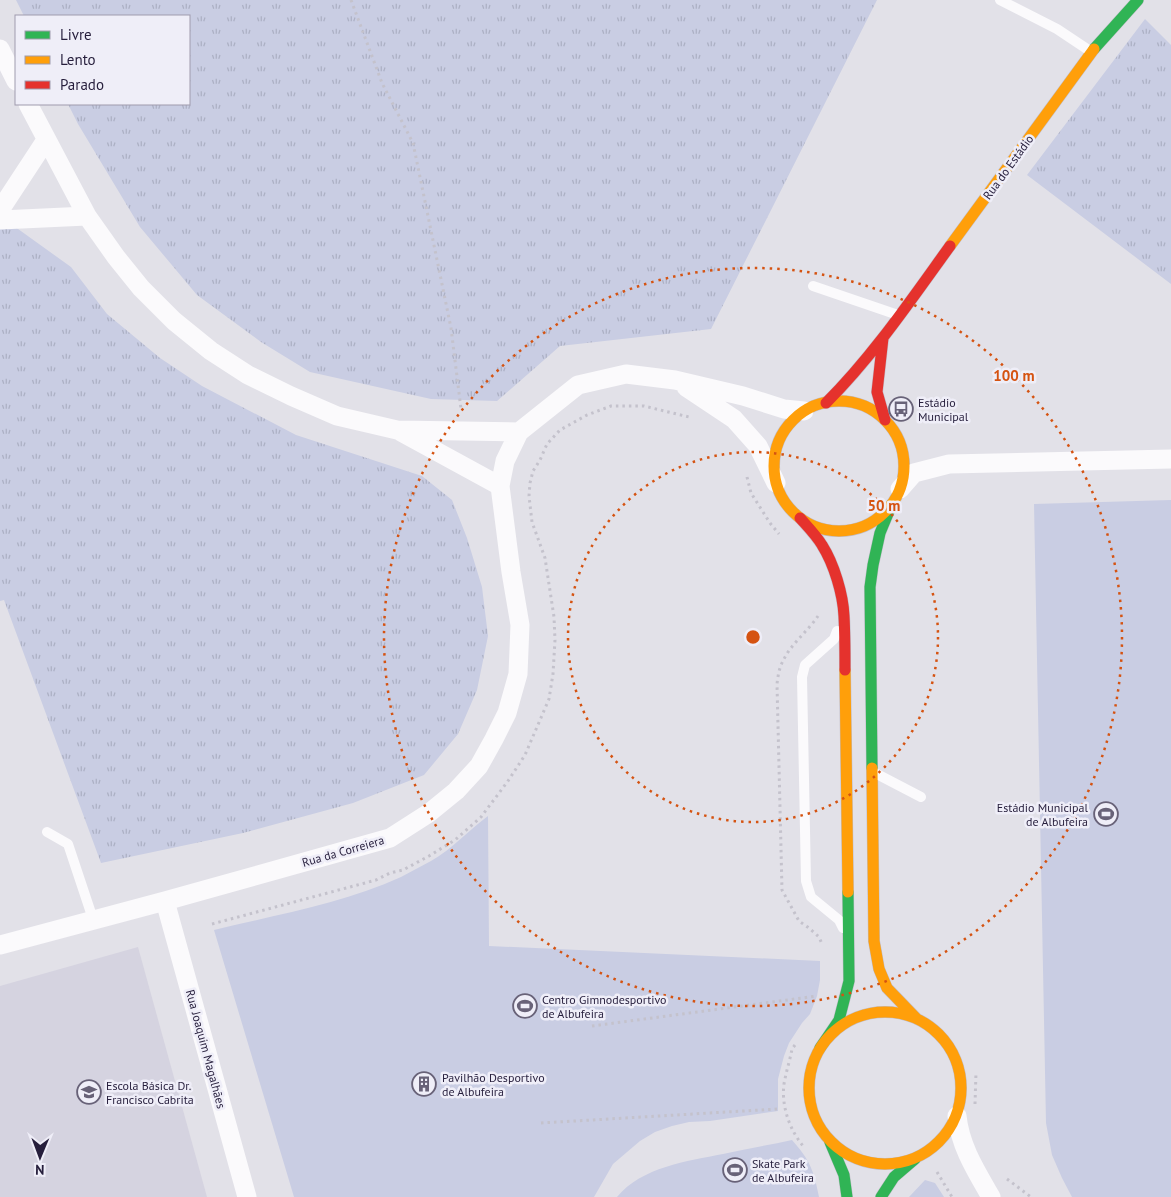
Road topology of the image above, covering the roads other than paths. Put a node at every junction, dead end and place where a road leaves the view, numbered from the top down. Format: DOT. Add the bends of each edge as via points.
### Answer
graph roads {
  1 [pos="1000,0"];
  2 [pos="1138,0"];
  3 [pos="0,49"];
  4 [pos="1092,52"];
  5 [pos="15,79"];
  6 [pos="28,105"];
  7 [pos="46,140"];
  8 [pos="0,210"];
  9 [pos="87,216"];
  10 [pos="0,220"];
  11 [pos="813,286"];
  12 [pos="898,316"];
  13 [pos="883,338"];
  14 [pos="675,380"];
  15 [pos="826,402"];
  16 [pos="804,411"];
  17 [pos="885,420"];
  18 [pos="398,430"];
  19 [pos="519,432"];
  20 [pos="1171,458"];
  21 [pos="776,483"];
  22 [pos="500,486"];
  23 [pos="896,496"];
  24 [pos="800,518"];
  25 [pos="844,614"];
  26 [pos="872,772"];
  27 [pos="921,797"];
  28 [pos="47,832"];
  29 [pos="166,901"];
  30 [pos="93,919"];
  31 [pos="848,939"];
  32 [pos="0,945"];
  33 [pos="917,1018"];
  34 [pos="820,1048"];
  35 [pos="957,1116"];
  36 [pos="830,1142"];
  37 [pos="915,1159"];
  38 [pos="247,1197"];
  39 [pos="847,1197"];
  40 [pos="881,1197"];
  41 [pos="991,1197"];
  1 -- 4 [label="lane" via="1057,29"];
  2 -- 4 [label="street, Rua do Estádio"];
  3 -- 5 [label="street"];
  4 -- 12 [label="street, Rua do Estádio"];
  6 -- 7 [label="street"];
  7 -- 8 [label="street"];
  7 -- 9 [label="street"];
  9 -- 10 [label="street"];
  9 -- 18 [label="street" via="141,288 210,351 248,375 337,416"];
  11 -- 12 [label="lane"];
  12 -- 13 [label="street, Rua do Estádio"];
  13 -- 15 [label="street, Rua do Estádio"];
  13 -- 17 [label="street, Rua do Estádio" via="877,392"];
  14 -- 16 [label="street, Rua da Correiera" via="784,409"];
  14 -- 19 [label="street, Rua da Correiera" via="626,374 578,386"];
  14 -- 21 [label="street" via="734,419 758,446"];
  15 -- 16 [label="street, Rua do Estádio"];
  15 -- 17 [label="street, Rua do Estádio" via="850,402 872,410"];
  16 -- 21 [label="street, Rua do Estádio" via="786,427 776,448"];
  17 -- 23 [label="street, Rua do Estádio" via="902,447 904,475"];
  18 -- 19 [label="street"];
  18 -- 22 [label="street"];
  19 -- 22 [label="street, Rua da Correiera" via="504,461"];
  20 -- 23 [label="street, Rua do Estádio" via="949,464 914,473"];
  21 -- 24 [label="street, Rua do Estádio" via="788,508"];
  22 -- 29 [label="street, Rua da Correiera" via="520,625 518,674 507,713 479,766 456,791 390,838"];
  23 -- 24 [label="street, Rua do Estádio" via="882,516 854,530 833,531"];
  23 -- 26 [label="street" via="880,533 870,587"];
  24 -- 25 [label="street" via="822,545 832,565"];
  25 -- 31 [label="street"];
  25 -- 31 [label="lane" via="834,639 805,665 802,677 806,881 811,898 839,920"];
  26 -- 27 [label="lane"];
  26 -- 33 [label="street" via="874,941 879,969 888,988"];
  28 -- 30 [label="lane" via="68,844"];
  29 -- 30 [label="street, Rua da Correiera"];
  29 -- 38 [label="street, Rua Joaquim Magalhães"];
  30 -- 32 [label="street, Rua da Correiera"];
  31 -- 34 [label="street" via="847,989 839,1020"];
  33 -- 34 [label="street" via="892,1012 871,1013 850,1020 833,1032"];
  33 -- 35 [label="street" via="940,1034 959,1065 962,1089"];
  34 -- 36 [label="street" via="808,1088 812,1110"];
  35 -- 37 [label="street" via="949,1132 934,1148"];
  35 -- 41 [label="street" via="968,1156"];
  36 -- 37 [label="street" via="863,1162 885,1165"];
  36 -- 39 [label="street" via="843,1170"];
  37 -- 40 [label="street" via="894,1177"];
}
